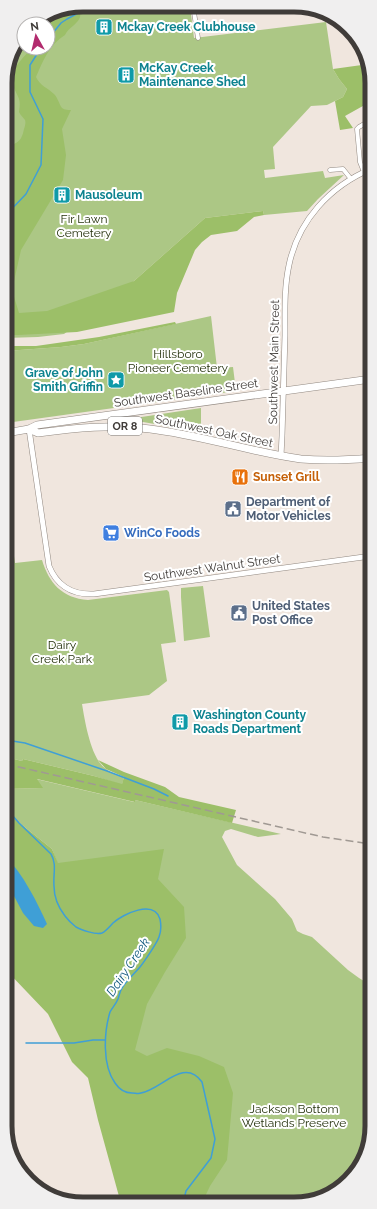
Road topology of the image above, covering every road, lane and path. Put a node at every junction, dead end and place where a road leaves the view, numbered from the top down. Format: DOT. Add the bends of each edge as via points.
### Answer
graph roads {
  1 [pos="194,12"];
  2 [pos="198,38"];
  3 [pos="365,124"];
  4 [pos="330,170"];
  5 [pos="364,172"];
  6 [pos="351,179"];
  7 [pos="365,380"];
  8 [pos="284,391"];
  9 [pos="29,429"];
  10 [pos="12,432"];
  11 [pos="281,456"];
  12 [pos="365,458"];
  13 [pos="365,557"];
  1 -- 2 [label="street"];
  3 -- 5 [label="street" via="357,129 360,162"];
  4 -- 6 [label="street" via="344,169"];
  5 -- 6 [label="street, Southwest Main Street"];
  6 -- 8 [label="street, Southwest Main Street" via="320,204 297,239 290,260 286,292"];
  7 -- 8 [label="highway, Southwest Baseline Street / OR 8"];
  8 -- 9 [label="highway, Southwest Baseline Street / OR 8" via="37,425"];
  8 -- 11 [label="street, Southwest Main Street"];
  9 -- 10 [label="highway, Southwest Baseline Street / OR 8"];
  9 -- 11 [label="highway, Southwest Oak Street / OR 8" via="38,433 105,426 148,428"];
  9 -- 13 [label="street, Southwest Walnut Street" via="51,572 65,588 76,593 94,594"];
  11 -- 12 [label="highway, Southwest Oak Street / OR 8" via="327,460"];
}
